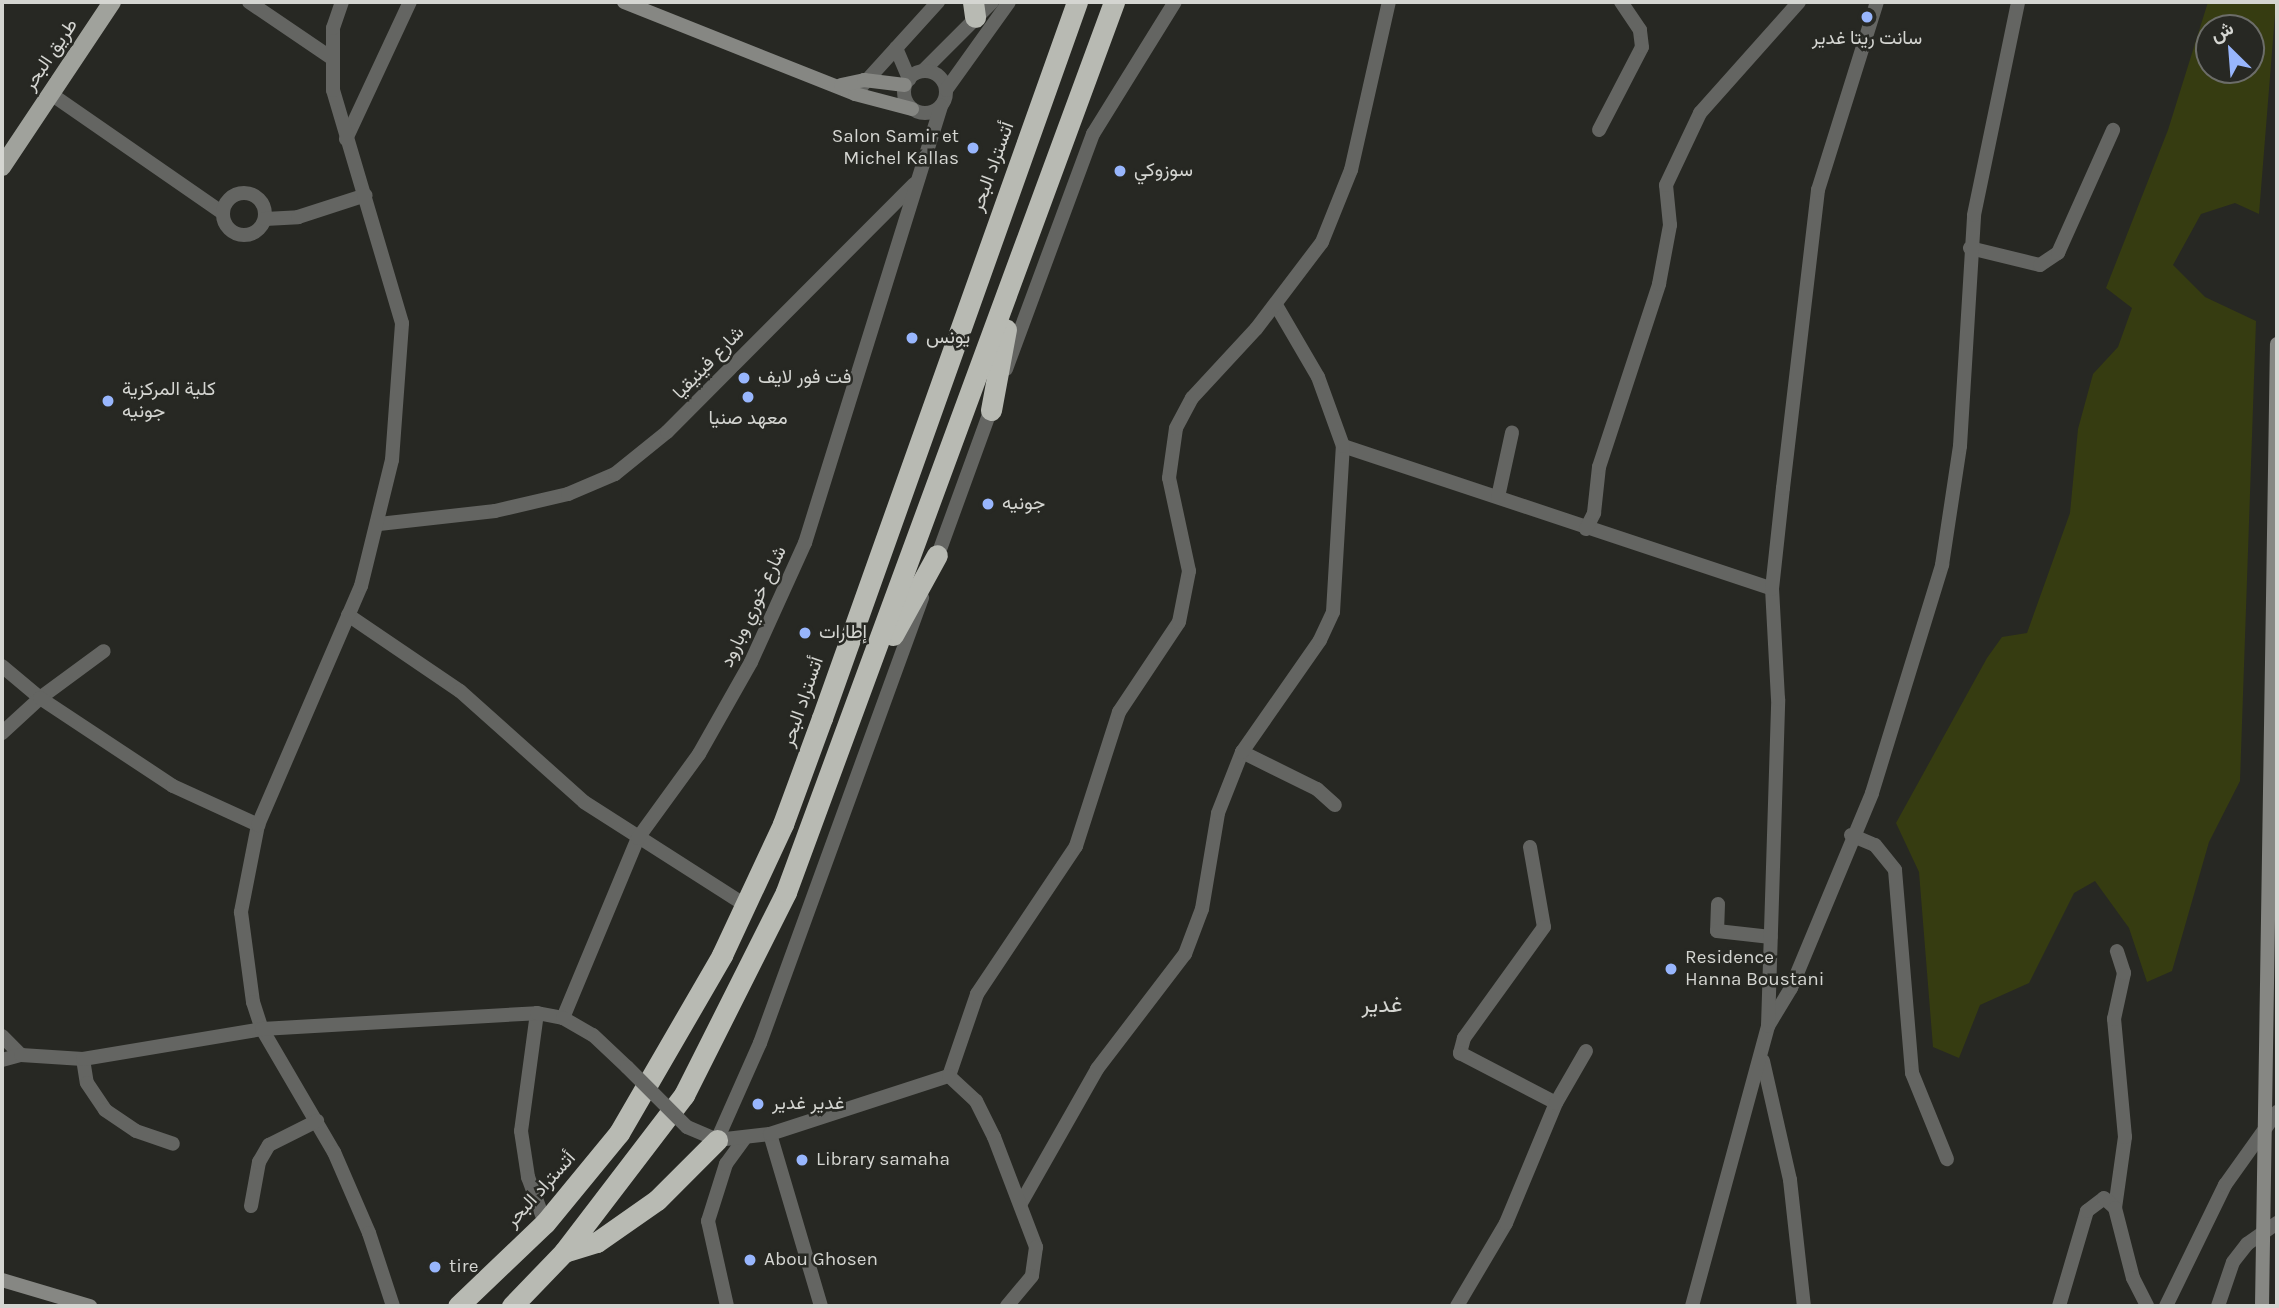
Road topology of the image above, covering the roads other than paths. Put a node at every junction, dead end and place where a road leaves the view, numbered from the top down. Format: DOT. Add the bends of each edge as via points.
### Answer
graph roads {
  1 [pos="112,2"];
  2 [pos="249,2"];
  3 [pos="342,2"];
  4 [pos="410,2"];
  5 [pos="624,2"];
  6 [pos="937,2"];
  7 [pos="992,2"];
  8 [pos="1009,2"];
  9 [pos="1077,2"];
  10 [pos="1114,2"];
  11 [pos="1175,2"];
  12 [pos="1389,2"];
  13 [pos="1620,2"];
  14 [pos="1799,2"];
  15 [pos="1877,2"];
  16 [pos="2018,2"];
  17 [pos="974,10"];
  18 [pos="896,48"];
  19 [pos="330,57"];
  20 [pos="923,71"];
  21 [pos="864,80"];
  22 [pos="907,82"];
  23 [pos="841,85"];
  24 [pos="946,90"];
  25 [pos="51,94"];
  26 [pos="855,94"];
  27 [pos="941,106"];
  28 [pos="916,111"];
  29 [pos="1599,130"];
  30 [pos="2113,130"];
  31 [pos="346,139"];
  32 [pos="932,142"];
  33 [pos="2,167"];
  34 [pos="915,183"];
  35 [pos="366,195"];
  36 [pos="223,213"];
  37 [pos="265,219"];
  38 [pos="1970,248"];
  39 [pos="1013,279"];
  40 [pos="1276,305"];
  41 [pos="2277,344"];
  42 [pos="991,410"];
  43 [pos="1512,433"];
  44 [pos="1343,446"];
  45 [pos="1498,497"];
  46 [pos="379,524"];
  47 [pos="1586,529"];
  48 [pos="937,555"];
  49 [pos="1772,589"];
  50 [pos="348,615"];
  51 [pos="104,651"];
  52 [pos="2,666"];
  53 [pos="862,692"];
  54 [pos="40,698"];
  55 [pos="2,733"];
  56 [pos="1242,752"];
  57 [pos="1335,805"];
  58 [pos="258,825"];
  59 [pos="1851,835"];
  60 [pos="638,838"];
  61 [pos="1530,847"];
  62 [pos="1718,904"];
  63 [pos="745,905"];
  64 [pos="1770,937"];
  65 [pos="2117,951"];
  66 [pos="537,1013"];
  67 [pos="563,1018"];
  68 [pos="1768,1026"];
  69 [pos="262,1029"];
  70 [pos="2,1036"];
  71 [pos="1586,1051"];
  72 [pos="21,1055"];
  73 [pos="83,1059"];
  74 [pos="2,1060"];
  75 [pos="1763,1060"];
  76 [pos="950,1076"];
  77 [pos="1556,1103"];
  78 [pos="2273,1117"];
  79 [pos="317,1121"];
  80 [pos="770,1134"];
  81 [pos="745,1138"];
  82 [pos="717,1140"];
  83 [pos="173,1144"];
  84 [pos="1947,1159"];
  85 [pos="1021,1203"];
  86 [pos="251,1206"];
  87 [pos="2115,1208"];
  88 [pos="545,1223"];
  89 [pos="2272,1226"];
  90 [pos="564,1252"];
  91 [pos="2,1280"];
  92 [pos="90,1306"];
  93 [pos="393,1306"];
  94 [pos="458,1306"];
  95 [pos="512,1306"];
  96 [pos="727,1306"];
  97 [pos="821,1306"];
  98 [pos="1007,1306"];
  99 [pos="1457,1306"];
  100 [pos="1692,1306"];
  101 [pos="1804,1306"];
  102 [pos="2059,1306"];
  103 [pos="2147,1306"];
  104 [pos="2166,1306"];
  105 [pos="2218,1306"];
  106 [pos="2262,1306"];
  1 -- 25 [label="main road, طريق البحر"];
  2 -- 19 [label="street"];
  3 -- 19 [label="street"];
  4 -- 31 [label="street"];
  5 -- 23 [label="main road"];
  6 -- 18 [label="street"];
  7 -- 17 [label="street"];
  8 -- 24 [label="street"];
  9 -- 63 [label="highway, أتستراد البحر" via="822,718"];
  10 -- 39 [label="highway"];
  11 -- 42 [label="street" via="1093,134"];
  12 -- 40 [label="street" via="1339,206 1308,264"];
  13 -- 29 [label="street" via="1640,30 1642,47"];
  14 -- 47 [label="street" via="1700,113 1666,185 1670,225 1659,284 1599,467 1594,513"];
  15 -- 49 [label="street" via="1818,190"];
  16 -- 38 [label="street" via="1989,124"];
  17 -- 20 [label="street"];
  18 -- 21 [label="street"];
  18 -- 22 [label="street"];
  19 -- 31 [label="street"];
  20 -- 22 [label="street"];
  20 -- 24 [label="street" via="939,75"];
  21 -- 22 [label="main road"];
  21 -- 23 [label="main road"];
  21 -- 26 [label="street"];
  22 -- 28 [label="street"];
  23 -- 26 [label="main road"];
  24 -- 27 [label="street"];
  25 -- 33 [label="main road, طريق البحر"];
  25 -- 36 [label="street"];
  26 -- 28 [label="main road"];
  27 -- 28 [label="street"];
  27 -- 32 [label="street, شارع خوري وبارود"];
  28 -- 32 [label="street"];
  30 -- 38 [label="street" via="2058,253 2040,265"];
  31 -- 35 [label="street"];
  32 -- 34 [label="street, شارع خوري وبارود"];
  34 -- 46 [label="street, شارع فينيقيا" via="650,448 595,484 495,511"];
  34 -- 60 [label="street, شارع خوري وبارود" via="805,543 751,662 699,754"];
  35 -- 37 [label="street" via="298,217"];
  35 -- 46 [label="street" via="396,292 404,341 392,460"];
  36 -- 37 [label="street" via="227,227 239,235 254,233"];
  36 -- 37 [label="street" via="234,195 249,194 261,201"];
  38 -- 59 [label="street" via="1960,446 1942,565 1872,793"];
  39 -- 42 [label="highway"];
  39 -- 53 [label="highway"];
  40 -- 44 [label="street" via="1318,377"];
  40 -- 76 [label="street" via="1192,398 1176,428 1168,478 1189,571 1179,622 1119,712 1076,846 977,994"];
  41 -- 78 [label="main road" via="2267,786"];
  42 -- 48 [label="street"];
  43 -- 45 [label="street"];
  44 -- 45 [label="street"];
  44 -- 56 [label="street" via="1333,612 1320,640"];
  45 -- 47 [label="street"];
  46 -- 50 [label="street"];
  47 -- 49 [label="street"];
  48 -- 53 [label="highway"];
  48 -- 82 [label="street" via="760,1043"];
  49 -- 64 [label="street" via="1778,699"];
  50 -- 58 [label="street"];
  50 -- 60 [label="street" via="460,691 584,802"];
  51 -- 54 [label="street"];
  52 -- 54 [label="street"];
  53 -- 90 [label="highway" via="786,892 704,1059 659,1130"];
  54 -- 55 [label="street"];
  54 -- 58 [label="street" via="173,786"];
  56 -- 57 [label="street" via="1317,789"];
  56 -- 85 [label="street" via="1218,813 1202,909 1185,954 1097,1069"];
  58 -- 69 [label="street" via="242,912 247,970"];
  59 -- 68 [label="street" via="1791,988"];
  59 -- 84 [label="street" via="1875,845 1895,870 1912,1073"];
  60 -- 63 [label="street"];
  60 -- 67 [label="street, شارع خوري وبارود"];
  61 -- 77 [label="street" via="1544,927 1464,1038 1460,1053"];
  62 -- 64 [label="street" via="1717,931"];
  63 -- 88 [label="highway, أتستراد البحر" via="637,1107"];
  64 -- 68 [label="street"];
  65 -- 87 [label="street" via="2124,973 2114,1019 2125,1137"];
  66 -- 67 [label="street"];
  66 -- 69 [label="street"];
  66 -- 88 [label="street" via="521,1131 528,1177"];
  67 -- 82 [label="street, bridge" via="593,1035 687,1127"];
  68 -- 75 [label="street"];
  69 -- 73 [label="street"];
  69 -- 79 [label="street"];
  70 -- 72 [label="street"];
  71 -- 77 [label="street"];
  72 -- 73 [label="street"];
  72 -- 74 [label="street"];
  73 -- 83 [label="street" via="87,1083 105,1110 135,1131"];
  75 -- 100 [label="street"];
  75 -- 101 [label="street" via="1790,1180"];
  76 -- 80 [label="street"];
  76 -- 85 [label="street" via="976,1101"];
  77 -- 99 [label="street" via="1529,1176"];
  78 -- 89 [label="main road"];
  78 -- 104 [label="street" via="2220,1196"];
  79 -- 86 [label="street" via="269,1145 258,1161"];
  79 -- 93 [label="street" via="369,1233"];
  80 -- 81 [label="street"];
  80 -- 97 [label="street"];
  81 -- 82 [label="street"];
  81 -- 96 [label="street" via="726,1164 708,1221"];
  82 -- 90 [label="highway" via="647,1207 597,1242"];
  85 -- 98 [label="street" via="1036,1247 1032,1276"];
  87 -- 102 [label="street" via="2104,1198 2087,1211"];
  87 -- 103 [label="street" via="2133,1278"];
  88 -- 94 [label="highway, أتستراد البحر"];
  89 -- 105 [label="street" via="2233,1262"];
  89 -- 106 [label="main road"];
  90 -- 95 [label="highway"];
  91 -- 92 [label="main road"];
}
